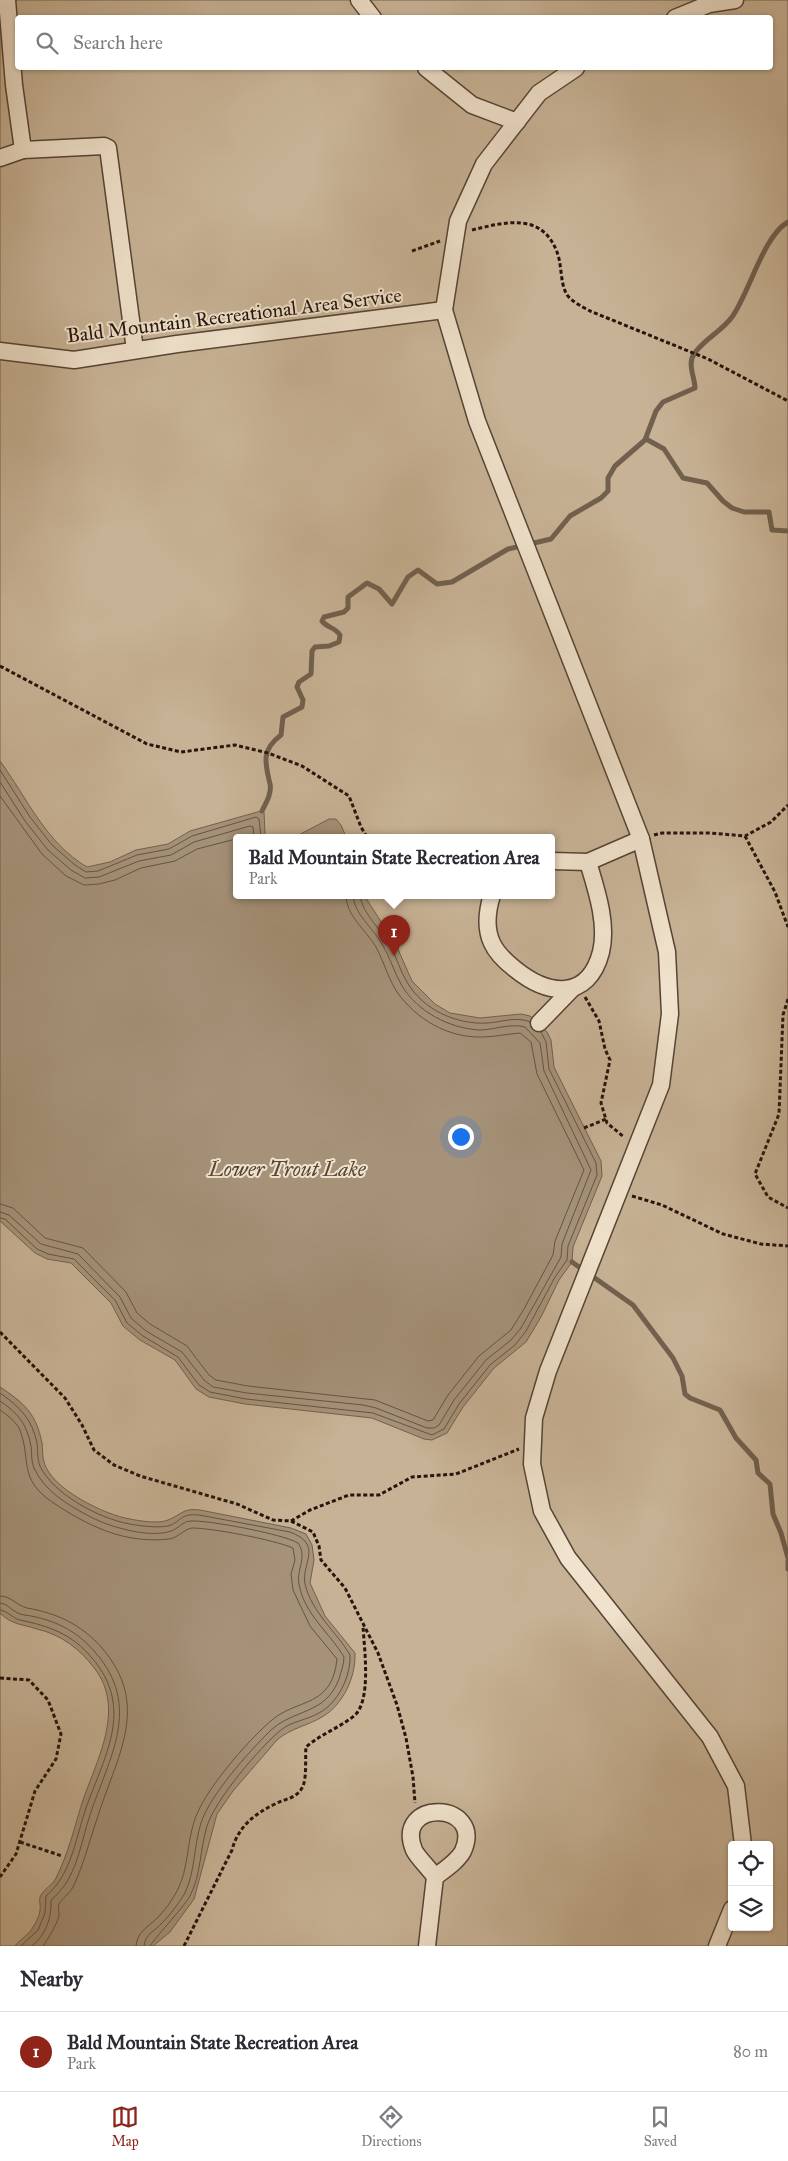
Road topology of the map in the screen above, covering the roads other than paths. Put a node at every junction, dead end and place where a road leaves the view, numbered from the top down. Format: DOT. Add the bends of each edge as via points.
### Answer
graph roads {
  1 [pos="7,0"];
  2 [pos="359,0"];
  3 [pos="734,0"];
  4 [pos="372,15"];
  5 [pos="682,15"];
  6 [pos="428,70"];
  7 [pos="573,70"];
  8 [pos="517,122"];
  9 [pos="23,150"];
  10 [pos="0,158"];
  11 [pos="444,310"];
  12 [pos="135,350"];
  13 [pos="0,351"];
  14 [pos="641,839"];
  15 [pos="555,861"];
  16 [pos="588,862"];
  17 [pos="491,899"];
  18 [pos="572,989"];
  19 [pos="539,1023"];
  20 [pos="743,1841"];
  21 [pos="435,1877"];
  22 [pos="728,1918"];
  23 [pos="427,1946"];
  24 [pos="717,1946"];
  1 -- 9 [label="street"];
  2 -- 4 [label="street"];
  3 -- 5 [label="street" via="709,4"];
  6 -- 8 [label="street" via="472,105"];
  7 -- 8 [label="street" via="539,94"];
  8 -- 11 [label="street" via="484,164 458,221"];
  9 -- 10 [label="street"];
  9 -- 12 [label="street" via="108,148"];
  11 -- 12 [label="street, Bald Mountain Recreational Area Service"];
  11 -- 14 [label="street" via="476,421"];
  12 -- 13 [label="street, Bald Mountain Recreational Area Service" via="74,360"];
  14 -- 16 [label="street"];
  14 -- 20 [label="street" via="667,952 670,1014 661,1085 548,1371 534,1418 532,1464 542,1511 568,1558 710,1738 736,1786"];
  15 -- 16 [label="street"];
  16 -- 18 [label="street" via="601,913 601,952 585,981"];
  17 -- 18 [label="street" via="488,930 492,944 503,960 542,987 558,991"];
  18 -- 19 [label="street"];
  21 -- 21 [label="street" via="463,1852 466,1838 463,1824 453,1814 439,1810 425,1813 415,1824 411,1838 415,1851"];
  21 -- 23 [label="street"];
  22 -- 24 [label="street"];
}
